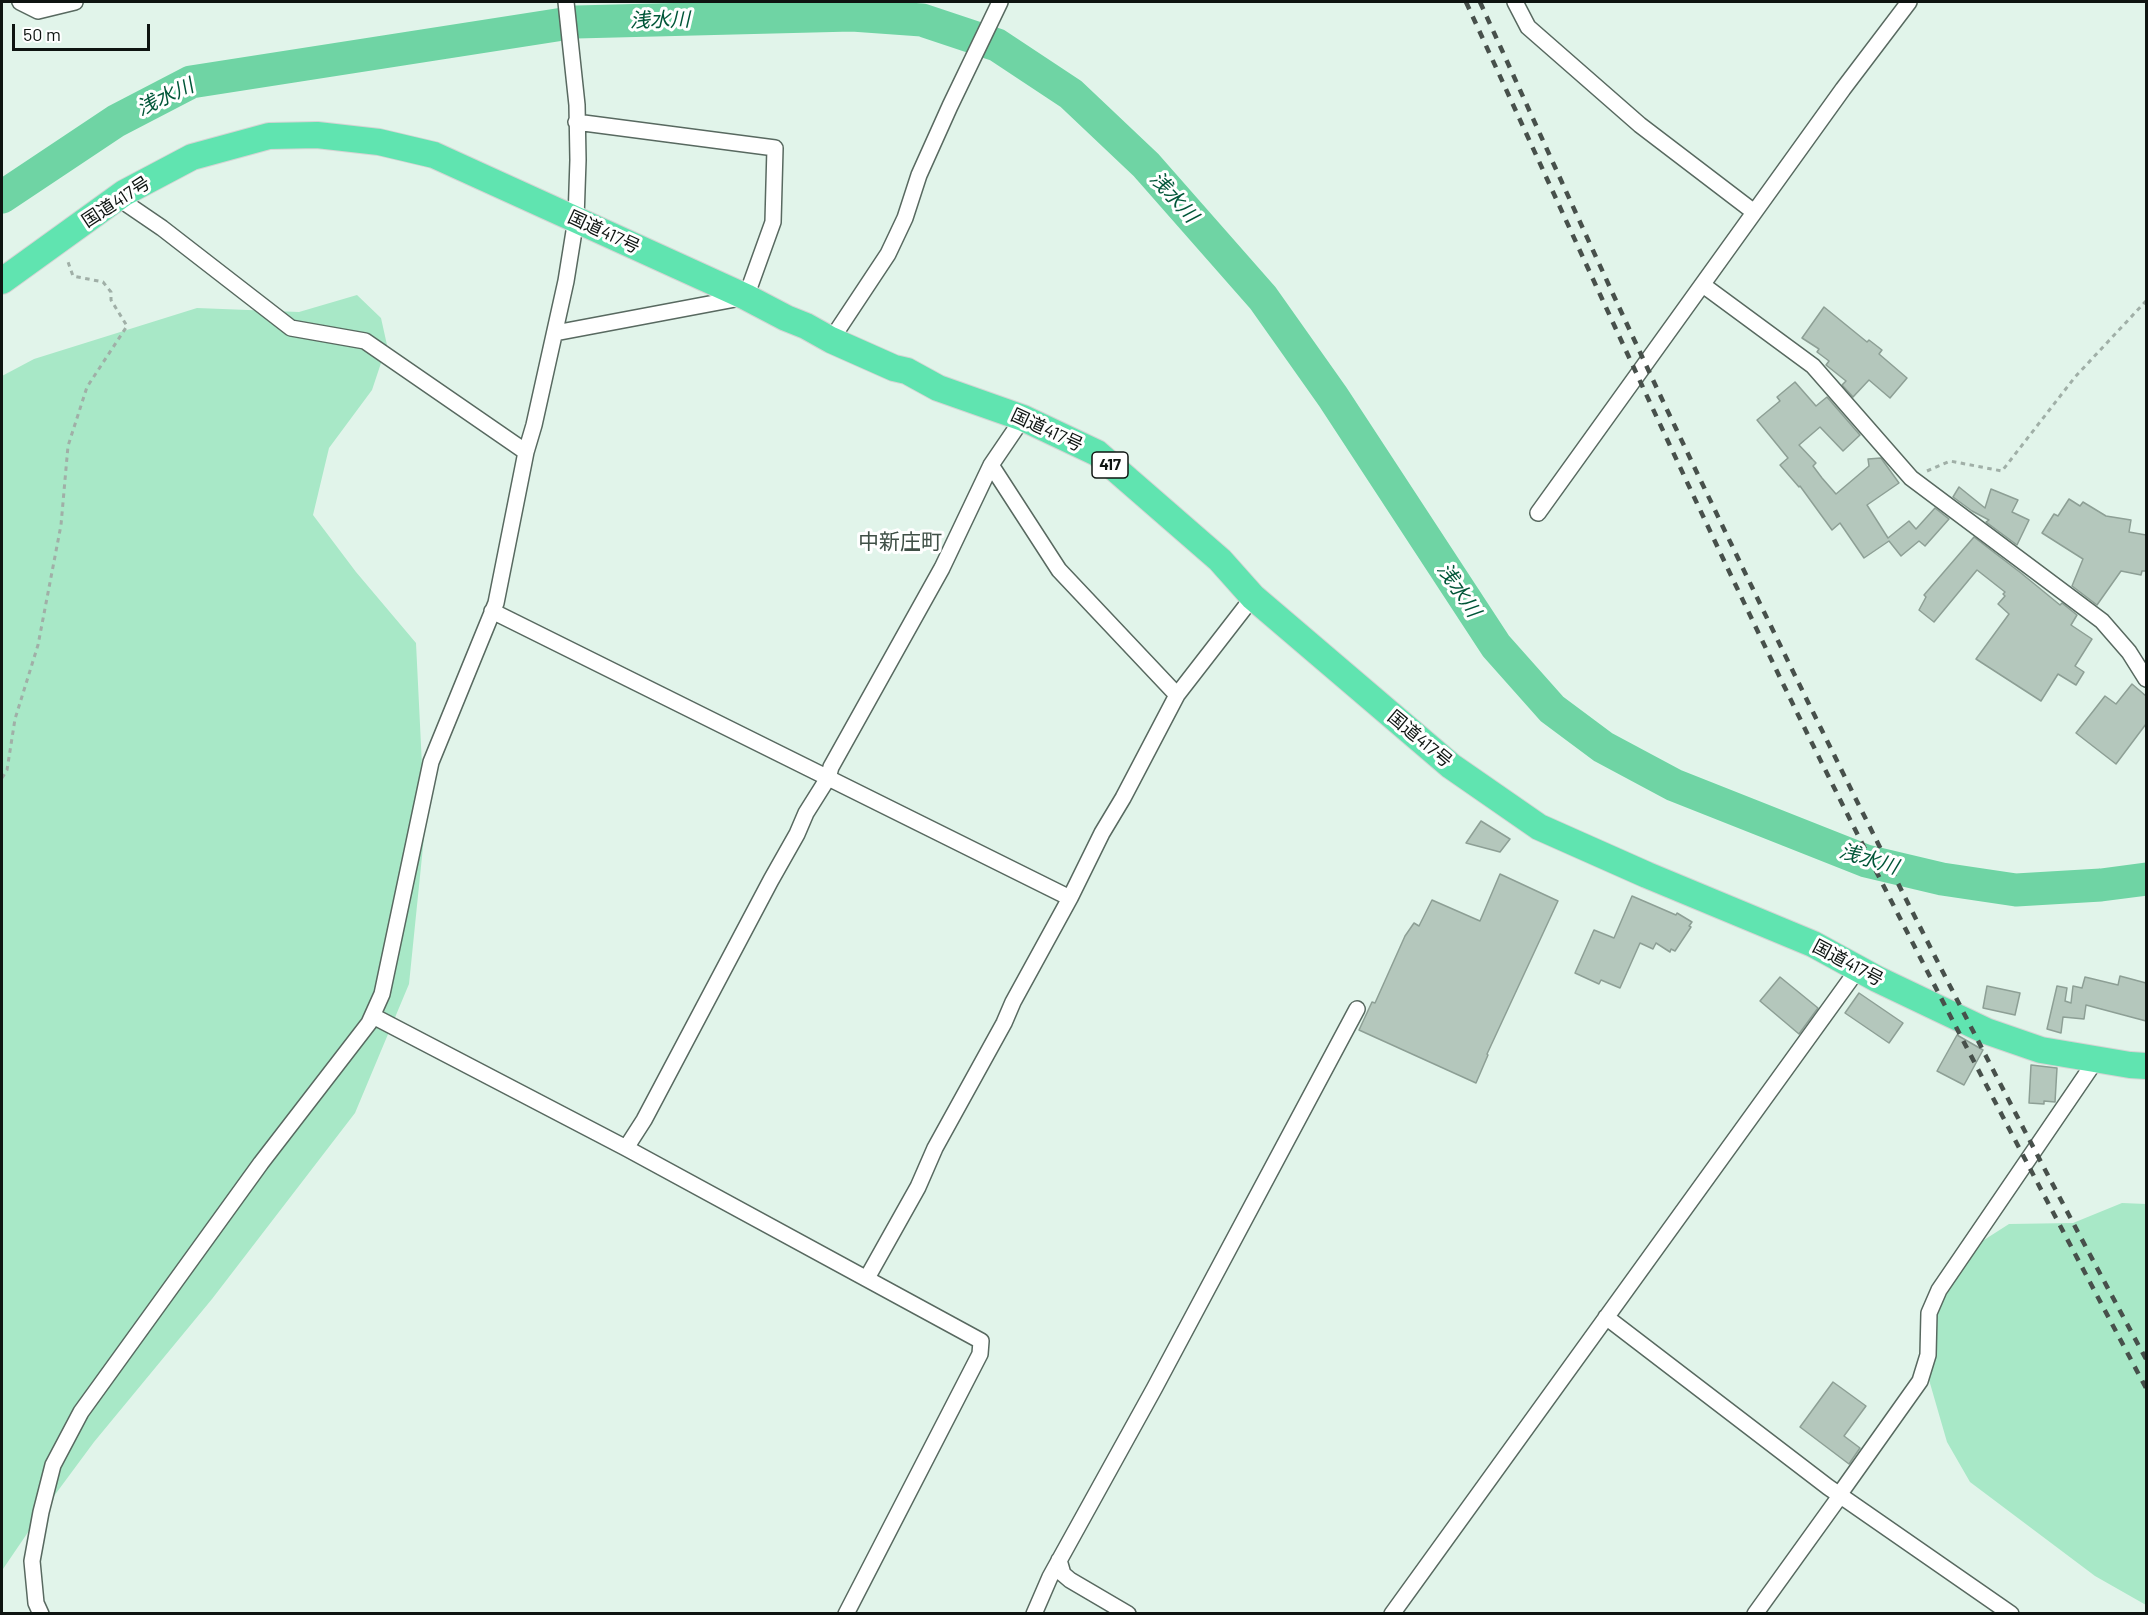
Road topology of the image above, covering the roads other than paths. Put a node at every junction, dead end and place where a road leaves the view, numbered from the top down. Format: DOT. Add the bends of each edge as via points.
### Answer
graph roads {
  1 [pos="20,2"];
  2 [pos="75,2"];
  3 [pos="566,2"];
  4 [pos="1000,2"];
  5 [pos="1515,2"];
  6 [pos="1909,2"];
  7 [pos="40,6"];
  8 [pos="576,122"];
  9 [pos="118,198"];
  10 [pos="1754,213"];
  11 [pos="576,219"];
  12 [pos="2,281"];
  13 [pos="1703,285"];
  14 [pos="746,297"];
  15 [pos="555,333"];
  16 [pos="831,340"];
  17 [pos="1023,418"];
  18 [pos="526,452"];
  19 [pos="991,465"];
  20 [pos="1538,513"];
  21 [pos="1253,597"];
  22 [pos="492,610"];
  23 [pos="2146,679"];
  24 [pos="1177,695"];
  25 [pos="828,778"];
  26 [pos="1070,898"];
  27 [pos="1858,969"];
  28 [pos="1357,1009"];
  29 [pos="373,1016"];
  30 [pos="2096,1060"];
  31 [pos="2146,1066"];
  32 [pos="626,1148"];
  33 [pos="867,1278"];
  34 [pos="1606,1317"];
  35 [pos="1840,1496"];
  36 [pos="1059,1560"];
  37 [pos="41,1614"];
  38 [pos="846,1614"];
  39 [pos="1034,1614"];
  40 [pos="1128,1614"];
  41 [pos="1392,1614"];
  42 [pos="1755,1614"];
  43 [pos="2011,1614"];
  1 -- 7 [label="street"];
  2 -- 7 [label="street"];
  3 -- 8 [label="street"];
  4 -- 16 [label="street" via="950,106 888,254"];
  5 -- 10 [label="street" via="1528,27 1640,125"];
  6 -- 10 [label="street"];
  8 -- 11 [label="street"];
  8 -- 14 [label="street" via="775,148 773,222"];
  9 -- 11 [label="highway, 国道417号 / 417" via="192,158 269,136 317,135 379,142 434,155"];
  9 -- 12 [label="highway, 国道417号 / 417"];
  9 -- 18 [label="street" via="291,328 365,341"];
  10 -- 13 [label="street"];
  11 -- 14 [label="highway, 国道417号 / 417"];
  11 -- 15 [label="street"];
  13 -- 20 [label="street"];
  13 -- 23 [label="street" via="1813,366 1911,478 2102,621"];
  14 -- 15 [label="street"];
  14 -- 16 [label="highway, 国道417号 / 417"];
  15 -- 18 [label="street"];
  16 -- 17 [label="highway, 国道417号 / 417" via="938,388"];
  17 -- 19 [label="street"];
  17 -- 21 [label="highway, 国道417号 / 417" via="1097,453 1220,560"];
  18 -- 22 [label="street"];
  19 -- 24 [label="street" via="1059,570"];
  19 -- 25 [label="street" via="942,568"];
  21 -- 24 [label="street"];
  21 -- 27 [label="highway, 国道417号 / 417" via="1451,766 1539,827 1813,944"];
  22 -- 25 [label="street"];
  22 -- 29 [label="street" via="431,762 382,994"];
  24 -- 26 [label="street"];
  25 -- 26 [label="street"];
  25 -- 32 [label="street"];
  26 -- 33 [label="street"];
  27 -- 30 [label="highway, 国道417号 / 417" via="1986,1031 2041,1050"];
  27 -- 34 [label="street"];
  28 -- 36 [label="street"];
  29 -- 32 [label="street"];
  29 -- 37 [label="street" via="81,1412 52,1465 40,1512 32,1561 36,1603"];
  30 -- 31 [label="highway, 国道417号 / 417"];
  30 -- 35 [label="street" via="1939,1290 1929,1313 1928,1355 1920,1381"];
  32 -- 33 [label="street"];
  33 -- 38 [label="street" via="981,1341 980,1354"];
  34 -- 35 [label="street"];
  34 -- 41 [label="street"];
  35 -- 42 [label="street"];
  35 -- 43 [label="street"];
  36 -- 39 [label="street"];
  36 -- 40 [label="street" via="1063,1574 1070,1580"];
}
